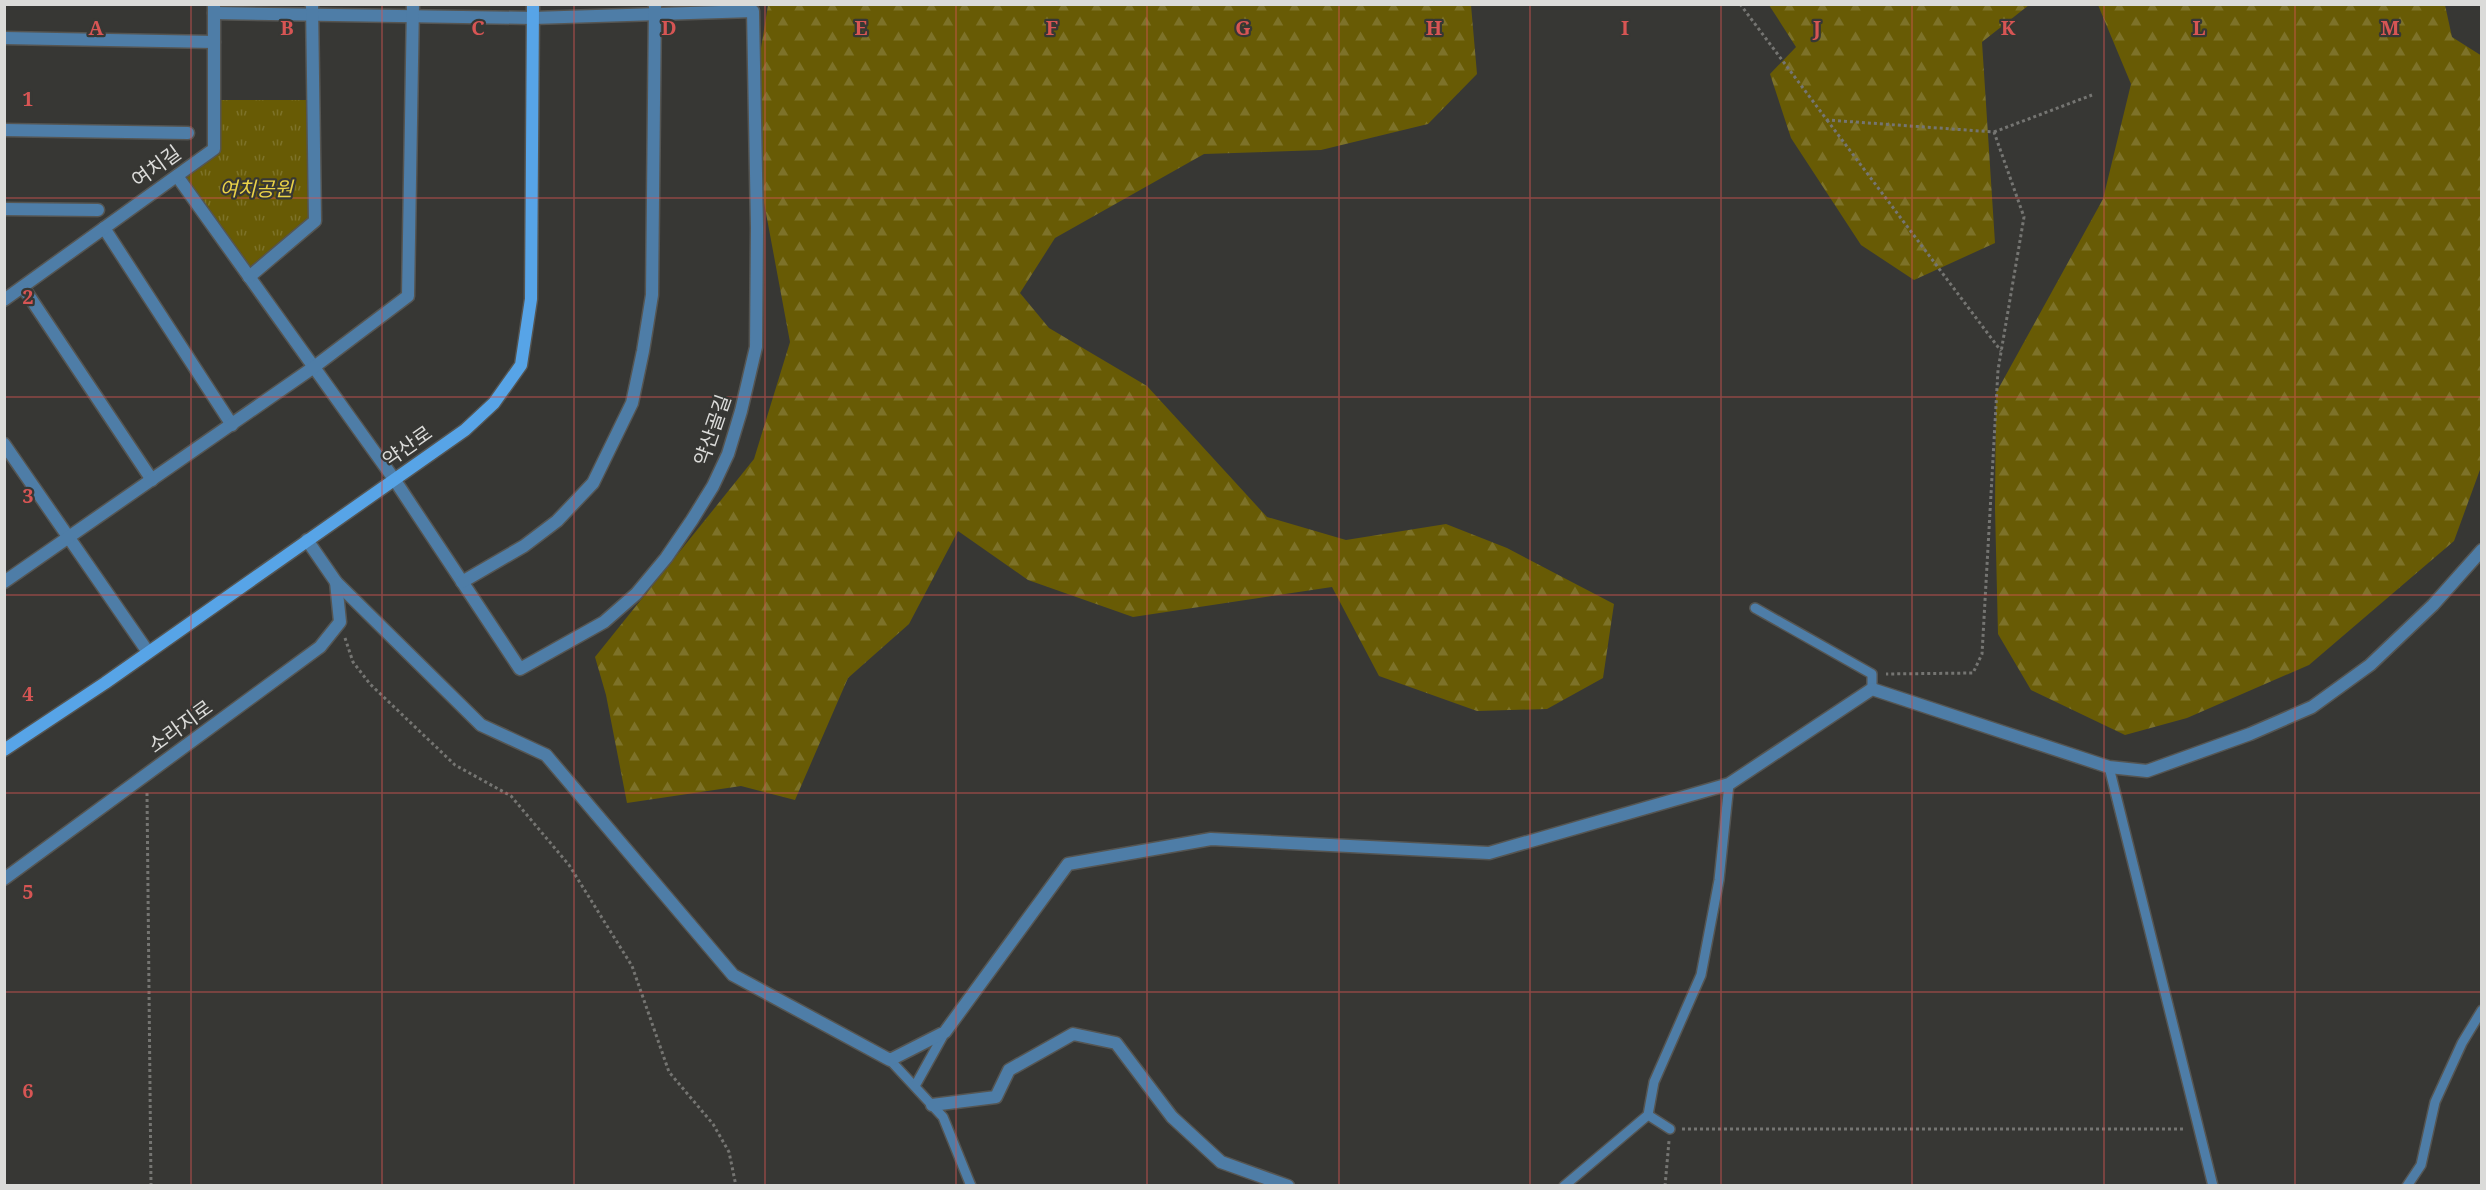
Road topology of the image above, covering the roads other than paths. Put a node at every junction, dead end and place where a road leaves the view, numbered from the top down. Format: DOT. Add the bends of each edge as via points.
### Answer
graph roads {
  1 [pos="533,4"];
  2 [pos="757,8"];
  3 [pos="214,9"];
  4 [pos="312,9"];
  5 [pos="655,9"];
  6 [pos="413,10"];
  7 [pos="533,18"];
  8 [pos="4,38"];
  9 [pos="214,42"];
  10 [pos="4,130"];
  11 [pos="188,133"];
  12 [pos="177,176"];
  13 [pos="4,209"];
  14 [pos="98,210"];
  15 [pos="104,228"];
  16 [pos="249,277"];
  17 [pos="22,287"];
  18 [pos="4,300"];
  19 [pos="314,367"];
  20 [pos="232,425"];
  21 [pos="4,444"];
  22 [pos="394,479"];
  23 [pos="152,480"];
  24 [pos="69,538"];
  25 [pos="307,540"];
  26 [pos="2481,550"];
  27 [pos="4,582"];
  28 [pos="336,582"];
  29 [pos="462,582"];
  30 [pos="1755,608"];
  31 [pos="148,652"];
  32 [pos="1872,689"];
  33 [pos="4,750"];
  34 [pos="2109,767"];
  35 [pos="1729,784"];
  36 [pos="4,879"];
  37 [pos="2481,1010"];
  38 [pos="2478,1022"];
  39 [pos="945,1032"];
  40 [pos="890,1060"];
  41 [pos="915,1086"];
  42 [pos="932,1105"];
  43 [pos="1648,1115"];
  44 [pos="1670,1129"];
  45 [pos="971,1185"];
  46 [pos="1288,1185"];
  47 [pos="1564,1185"];
  48 [pos="2213,1185"];
  49 [pos="2407,1185"];
  1 -- 7 [label="street, 약산로"];
  2 -- 5 [label="street, 약산골길"];
  2 -- 29 [label="street, 약산골길" via="756,347 728,454 713,486 666,558 636,594 604,622 520,669"];
  3 -- 4 [label="street, 약산골길"];
  3 -- 9 [label="street, 여치길"];
  4 -- 6 [label="street, 약산골길"];
  4 -- 16 [label="street" via="315,221"];
  5 -- 7 [label="street, 약산골길"];
  5 -- 29 [label="street" via="652,295 632,403 593,483 557,520 524,546"];
  6 -- 7 [label="street, 약산골길"];
  6 -- 19 [label="street" via="408,296"];
  7 -- 22 [label="street, 약산로" via="531,299 521,365 494,403 465,430"];
  8 -- 9 [label="street"];
  9 -- 12 [label="street, 여치길" via="214,149"];
  10 -- 11 [label="street"];
  12 -- 15 [label="street, 여치길"];
  12 -- 16 [label="street, 약산골길"];
  13 -- 14 [label="street"];
  15 -- 17 [label="street, 여치길"];
  15 -- 20 [label="street"];
  16 -- 19 [label="street, 약산골길"];
  17 -- 18 [label="street, 여치길"];
  17 -- 23 [label="street"];
  19 -- 20 [label="street"];
  19 -- 22 [label="street, 약산골길"];
  20 -- 23 [label="street"];
  21 -- 24 [label="street"];
  22 -- 25 [label="street, 약산로"];
  22 -- 29 [label="street, 약산골길"];
  23 -- 24 [label="street"];
  24 -- 27 [label="street"];
  24 -- 31 [label="street"];
  25 -- 28 [label="street"];
  25 -- 31 [label="street, 약산로"];
  26 -- 34 [label="street" via="2433,605 2370,665 2312,707 2147,771"];
  28 -- 36 [label="street, 소라지로" via="340,622 320,647"];
  28 -- 40 [label="street" via="481,725 546,755 734,975"];
  30 -- 32 [label="lane" via="1872,674"];
  31 -- 33 [label="street, 약산로"];
  32 -- 34 [label="street"];
  32 -- 35 [label="street"];
  34 -- 48 [label="lane"];
  35 -- 39 [label="street" via="1489,853 1211,839 1068,864"];
  35 -- 43 [label="lane" via="1719,880 1701,975 1654,1082"];
  37 -- 38 [label="lane"];
  38 -- 49 [label="lane" via="2462,1043 2435,1102 2421,1165"];
  39 -- 40 [label="street"];
  39 -- 41 [label="lane"];
  40 -- 41 [label="lane"];
  41 -- 42 [label="lane"];
  42 -- 45 [label="lane" via="943,1117"];
  42 -- 46 [label="street" via="996,1097 1010,1070 1073,1034 1116,1043 1172,1117 1221,1162"];
  43 -- 44 [label="lane"];
  43 -- 47 [label="lane"];
}
